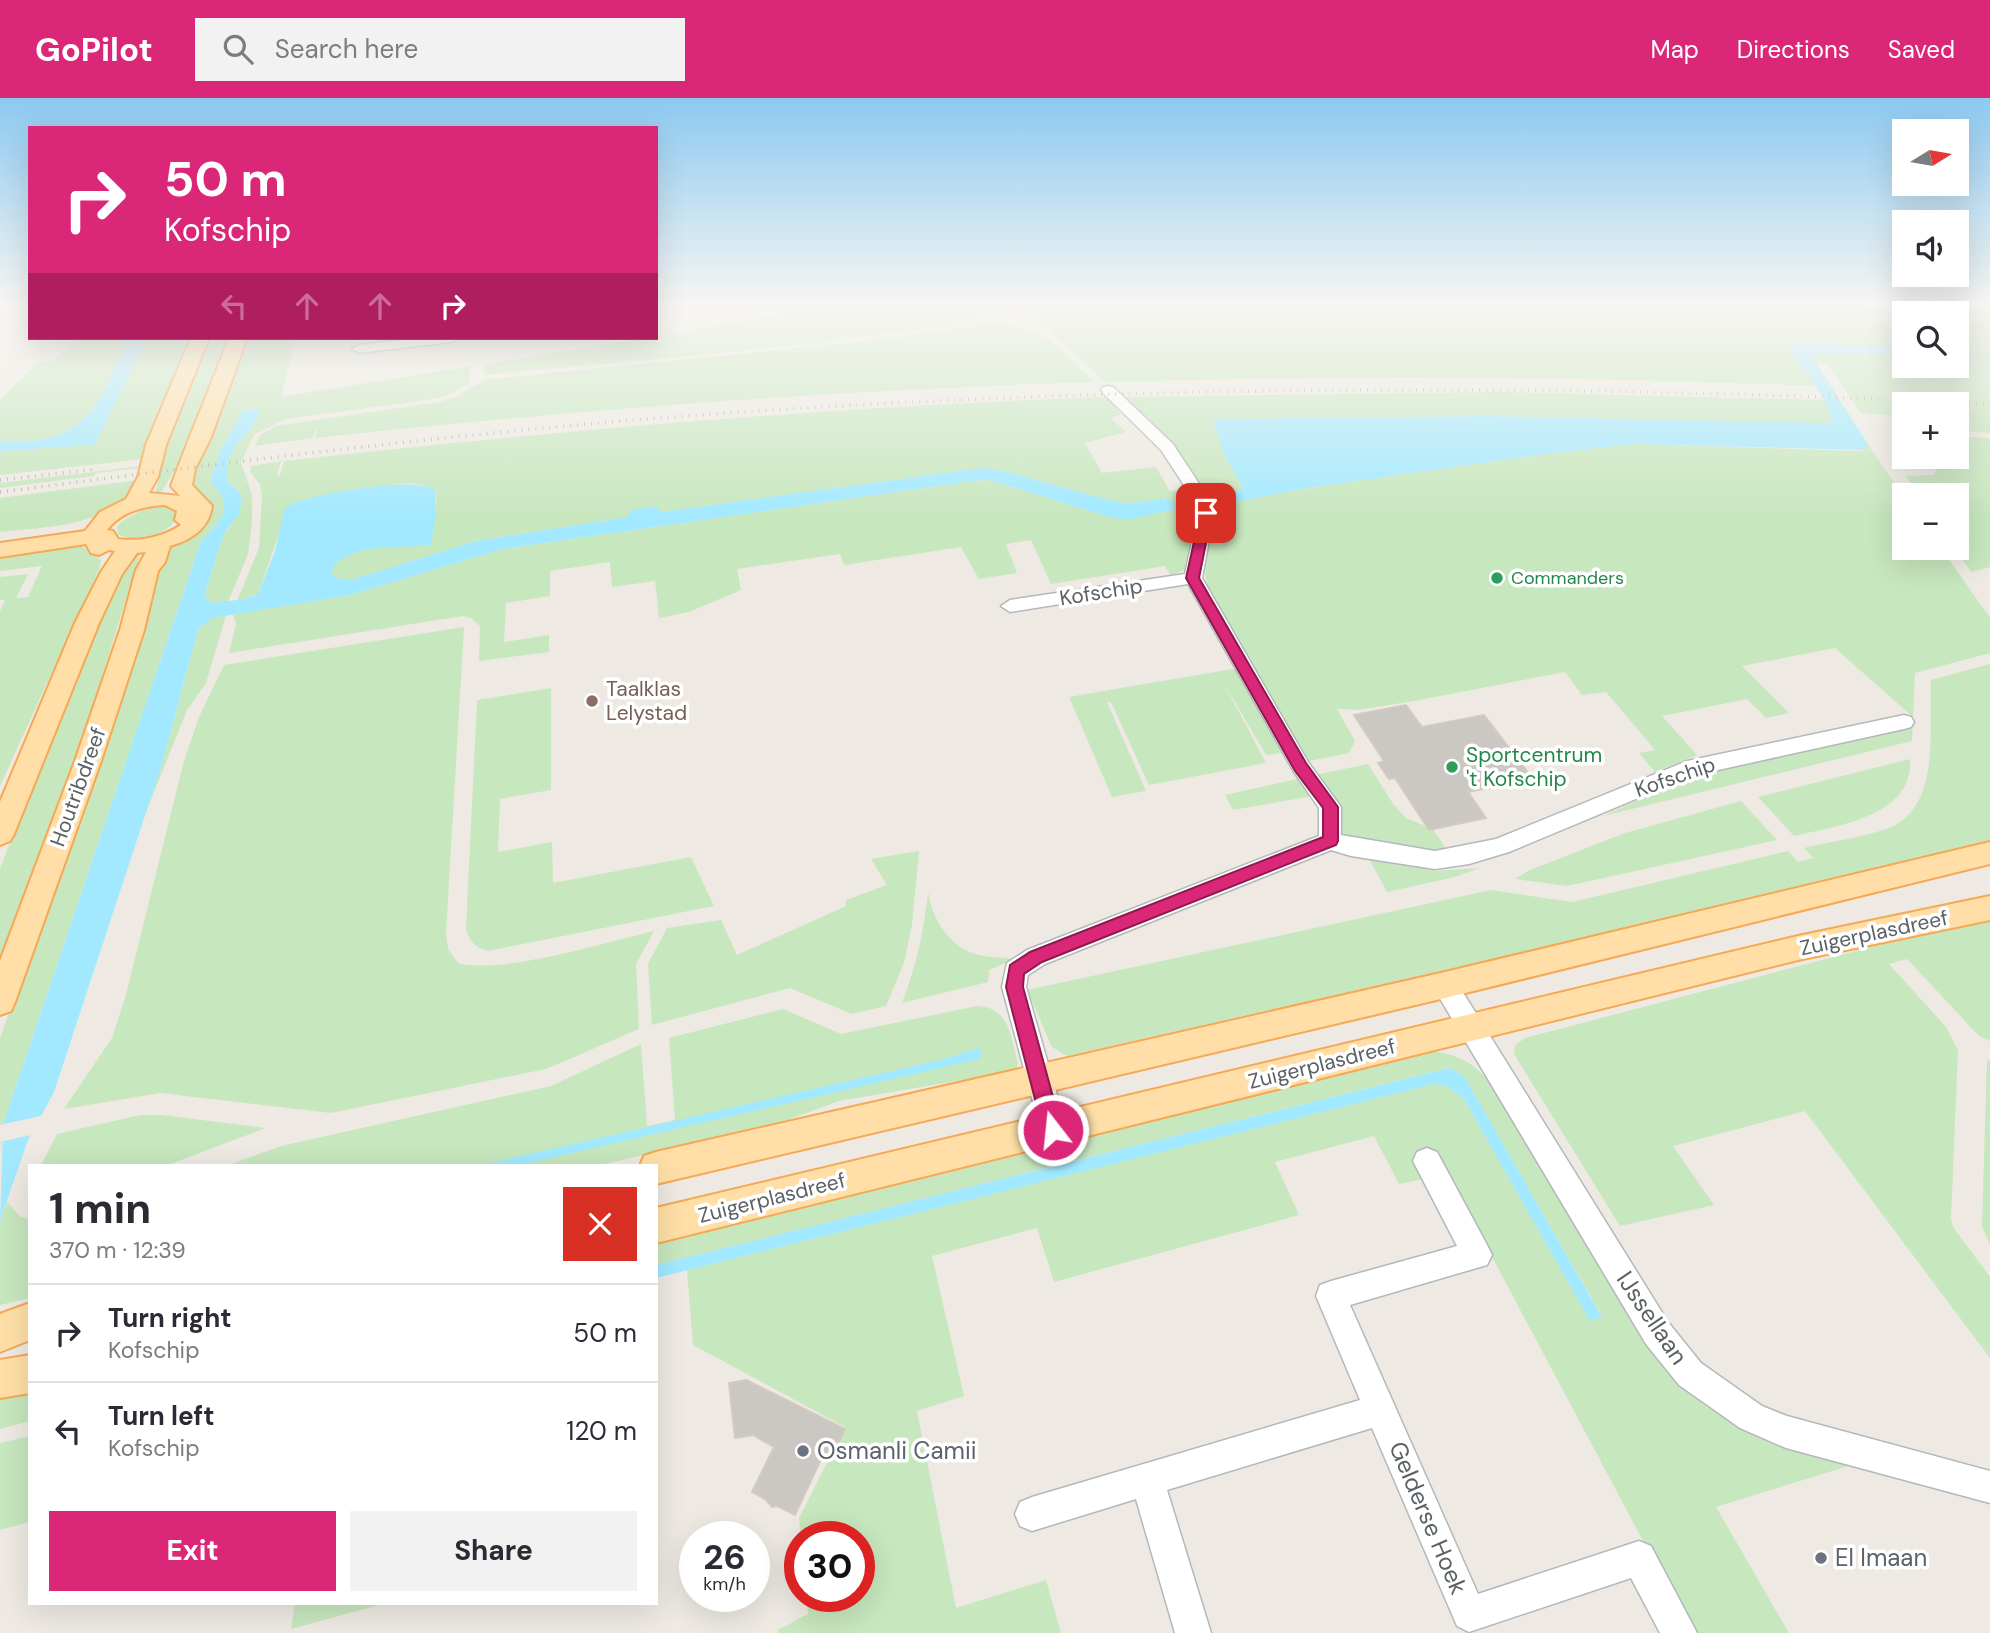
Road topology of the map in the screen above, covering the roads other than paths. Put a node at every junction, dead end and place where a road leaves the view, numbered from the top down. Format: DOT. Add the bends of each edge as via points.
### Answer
graph roads {
  1 [pos="185,376"];
  2 [pos="224,376"];
  3 [pos="1108,390"];
  4 [pos="185,469"];
  5 [pos="148,501"];
  6 [pos="0,534"];
  7 [pos="103,543"];
  8 [pos="145,546"];
  9 [pos="0,550"];
  10 [pos="1193,578"];
  11 [pos="1010,606"];
  12 [pos="1904,722"];
  13 [pos="0,834"];
  14 [pos="1330,841"];
  15 [pos="1990,853"];
  16 [pos="1990,908"];
  17 [pos="1445,985"];
  18 [pos="0,1002"];
  19 [pos="1471,1027"];
  20 [pos="1038,1079"];
  21 [pos="1053,1130"];
  22 [pos="1427,1161"];
  23 [pos="658,1168"];
  24 [pos="658,1226"];
  25 [pos="28,1320"];
  26 [pos="28,1321"];
  27 [pos="0,1322"];
  28 [pos="0,1333"];
  29 [pos="28,1374"];
  30 [pos="0,1379"];
  31 [pos="1381,1410"];
  32 [pos="1147,1479"];
  33 [pos="1990,1487"];
  34 [pos="1032,1514"];
  35 [pos="1193,1633"];
  36 [pos="1679,1633"];
  1 -- 5 [label="main road" via="156,445"];
  2 -- 4 [label="main road"];
  3 -- 10 [label="street" via="1167,447 1205,505"];
  4 -- 5 [label="main road"];
  4 -- 8 [label="main road" via="181,486 200,502 201,517 188,530"];
  5 -- 7 [label="main road" via="110,524"];
  5 -- 8 [label="main road" via="185,505 188,514 186,520"];
  6 -- 7 [label="main road" via="73,527"];
  7 -- 8 [label="main road" via="121,564"];
  7 -- 9 [label="main road" via="57,540"];
  7 -- 13 [label="main road" via="86,623"];
  8 -- 18 [label="main road, Houtribdreef" via="143,565 147,570 132,630"];
  10 -- 11 [label="street, Kofschip"];
  10 -- 14 [label="street" via="1301,767 1330,807"];
  12 -- 14 [label="street, Kofschip" via="1687,769 1469,855 1435,860"];
  14 -- 20 [label="street" via="1036,957 1016,970 1014,987"];
  15 -- 17 [label="main road"];
  16 -- 19 [label="main road, Zuigerplasdreef" via="1798,948"];
  17 -- 19 [label="street, IJssellaan"];
  17 -- 20 [label="main road"];
  19 -- 21 [label="main road, Zuigerplasdreef"];
  19 -- 33 [label="street, IJssellaan" via="1657,1332 1690,1374 1751,1417 1786,1432"];
  20 -- 21 [label="street"];
  20 -- 23 [label="main road"];
  21 -- 24 [label="main road, Zuigerplasdreef"];
  22 -- 31 [label="street, Gelderse Hoek" via="1477,1255 1331,1296"];
  25 -- 27 [label="main road"];
  26 -- 28 [label="main road"];
  29 -- 30 [label="main road"];
  31 -- 32 [label="street"];
  31 -- 36 [label="street, Gelderse Hoek" via="1469,1614 1639,1558"];
  32 -- 34 [label="street"];
  32 -- 35 [label="street"];
}
